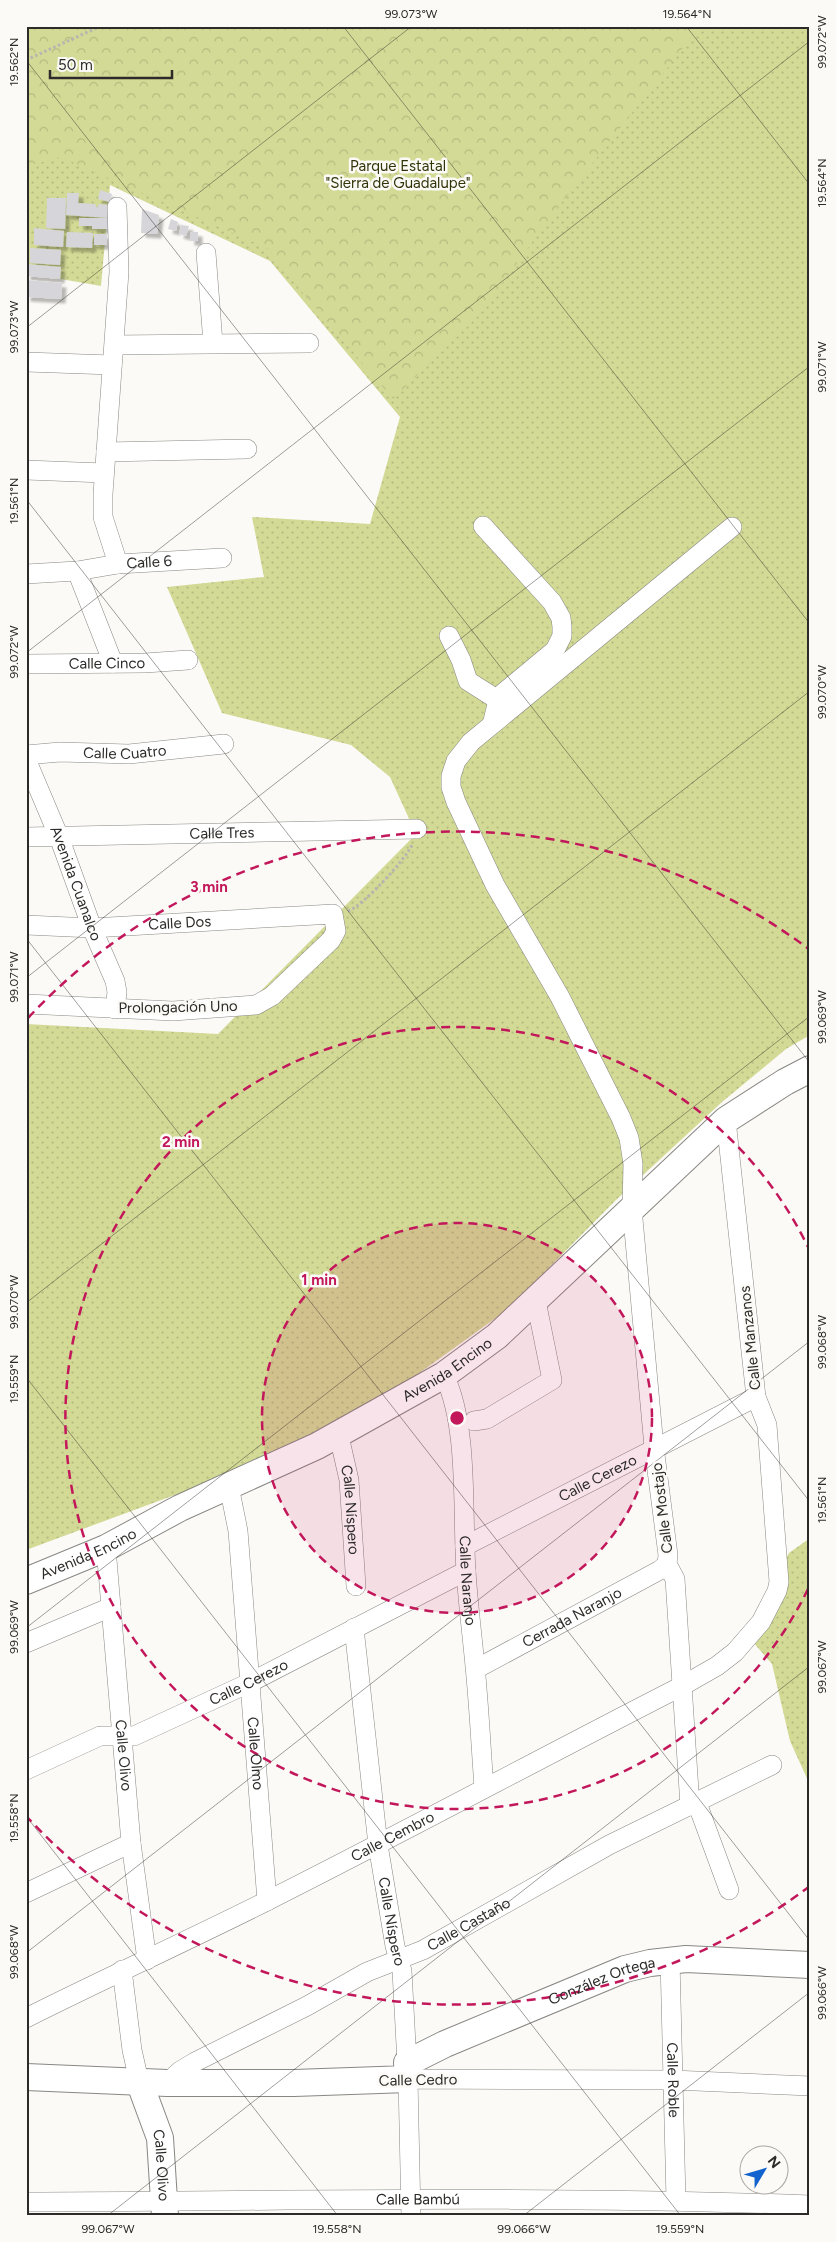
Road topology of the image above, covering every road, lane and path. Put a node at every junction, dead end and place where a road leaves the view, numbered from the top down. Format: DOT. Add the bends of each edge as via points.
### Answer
graph roads {
  1 [pos="101,26"];
  2 [pos="26,60"];
  3 [pos="116,207"];
  4 [pos="206,253"];
  5 [pos="213,343"];
  6 [pos="309,343"];
  7 [pos="115,344"];
  8 [pos="26,362"];
  9 [pos="112,365"];
  10 [pos="247,449"];
  11 [pos="106,452"];
  12 [pos="26,470"];
  13 [pos="104,474"];
  14 [pos="483,526"];
  15 [pos="732,527"];
  16 [pos="222,558"];
  17 [pos="118,564"];
  18 [pos="77,571"];
  19 [pos="26,574"];
  20 [pos="449,636"];
  21 [pos="188,660"];
  22 [pos="113,663"];
  23 [pos="26,664"];
  24 [pos="498,700"];
  25 [pos="493,721"];
  26 [pos="224,744"];
  27 [pos="26,755"];
  28 [pos="26,759"];
  29 [pos="417,828"];
  30 [pos="26,837"];
  31 [pos="59,837"];
  32 [pos="333,914"];
  33 [pos="26,925"];
  34 [pos="92,928"];
  35 [pos="26,1004"];
  36 [pos="115,1009"];
  37 [pos="810,1069"];
  38 [pos="726,1120"];
  39 [pos="632,1208"];
  40 [pos="536,1301"];
  41 [pos="444,1375"];
  42 [pos="756,1397"];
  43 [pos="474,1421"];
  44 [pos="339,1436"];
  45 [pos="654,1448"];
  46 [pos="229,1486"];
  47 [pos="465,1546"];
  48 [pos="106,1548"];
  49 [pos="667,1564"];
  50 [pos="466,1571"];
  51 [pos="26,1581"];
  52 [pos="356,1586"];
  53 [pos="111,1607"];
  54 [pos="354,1628"];
  55 [pos="748,1639"];
  56 [pos="26,1643"];
  57 [pos="476,1668"];
  58 [pos="248,1683"];
  59 [pos="682,1686"];
  60 [pos="121,1737"];
  61 [pos="772,1765"];
  62 [pos="26,1770"];
  63 [pos="484,1788"];
  64 [pos="693,1805"];
  65 [pos="130,1843"];
  66 [pos="378,1845"];
  67 [pos="729,1890"];
  68 [pos="26,1893"];
  69 [pos="267,1901"];
  70 [pos="147,1960"];
  71 [pos="670,1960"];
  72 [pos="398,1961"];
  73 [pos="810,1965"];
  74 [pos="122,1970"];
  75 [pos="26,2018"];
  76 [pos="408,2071"];
  77 [pos="26,2077"];
  78 [pos="673,2080"];
  79 [pos="139,2081"];
  80 [pos="167,2083"];
  81 [pos="810,2086"];
  82 [pos="676,2200"];
  83 [pos="26,2202"];
  84 [pos="810,2205"];
  85 [pos="411,2207"];
  86 [pos="165,2209"];
  1 -- 2 [label="path"];
  3 -- 7 [label="street" via="119,272"];
  4 -- 5 [label="street"];
  5 -- 6 [label="street"];
  5 -- 7 [label="street"];
  7 -- 9 [label="street"];
  8 -- 9 [label="street"];
  9 -- 11 [label="street"];
  10 -- 11 [label="street"];
  11 -- 13 [label="street"];
  12 -- 13 [label="street"];
  13 -- 17 [label="street" via="103,517"];
  14 -- 24 [label="street" via="552,602 562,627 562,636 555,650"];
  15 -- 25 [label="street, Calle Mostajo"];
  16 -- 17 [label="street, Calle 6"];
  17 -- 18 [label="street, Calle 6"];
  18 -- 19 [label="street, Calle 6"];
  18 -- 22 [label="street"];
  20 -- 24 [label="street" via="468,681"];
  21 -- 22 [label="street, Calle Cinco"];
  22 -- 23 [label="street, Calle Cinco"];
  24 -- 25 [label="street"];
  25 -- 39 [label="street, Calle Mostajo" via="456,760 451,787 495,885 560,997 621,1118 634,1164"];
  26 -- 27 [label="street, Calle Cuatro" via="129,754 60,752"];
  28 -- 31 [label="street, Avenida Cuanalco"];
  29 -- 31 [label="street, Calle Tres"];
  29 -- 32 [label="path" via="407,856 361,903 351,910"];
  30 -- 31 [label="street, Calle Tres"];
  31 -- 34 [label="street, Avenida Cuanalco"];
  32 -- 34 [label="street, Calle Dos"];
  32 -- 36 [label="street, Prolongación Uno" via="336,931 333,937 264,1002 240,1007 173,1011"];
  33 -- 34 [label="street, Calle Dos"];
  34 -- 36 [label="street, Avenida Cuanalco" via="115,981"];
  35 -- 36 [label="street, Prolongación Uno"];
  37 -- 38 [label="main road, Avenida Encino"];
  38 -- 39 [label="main road, Avenida Encino"];
  38 -- 42 [label="street, Calle Manzanos"];
  39 -- 40 [label="main road, Avenida Encino"];
  39 -- 45 [label="street, Calle Mostajo"];
  40 -- 41 [label="main road, Avenida Encino" via="498,1336"];
  40 -- 43 [label="street" via="552,1380 487,1418"];
  41 -- 44 [label="main road, Avenida Encino"];
  41 -- 47 [label="street, Calle Naranjo" via="457,1413"];
  42 -- 45 [label="street, Calle Cerezo"];
  42 -- 55 [label="street, Calle Manzanos" via="767,1425 779,1582 762,1622"];
  44 -- 46 [label="main road, Avenida Encino"];
  44 -- 52 [label="street, Calle Níspero" via="349,1480"];
  45 -- 47 [label="street, Calle Cerezo"];
  45 -- 49 [label="street, Calle Mostajo"];
  46 -- 48 [label="main road, Avenida Encino"];
  46 -- 58 [label="street, Calle Olmo" via="238,1531"];
  47 -- 50 [label="street, Calle Naranjo"];
  48 -- 51 [label="main road, Avenida Encino"];
  48 -- 53 [label="street, Calle Olivo"];
  49 -- 57 [label="street, Cerrada Naranjo"];
  49 -- 59 [label="street, Calle Mostajo" via="675,1580"];
  50 -- 54 [label="street, Calle Cerezo"];
  50 -- 57 [label="street, Calle Naranjo"];
  53 -- 56 [label="street"];
  53 -- 60 [label="street, Calle Olivo"];
  54 -- 58 [label="street, Calle Cerezo"];
  54 -- 66 [label="street, Calle Níspero"];
  55 -- 59 [label="street, Calle Cembro" via="717,1666"];
  57 -- 63 [label="street, Calle Naranjo"];
  58 -- 60 [label="street, Calle Cerezo" via="134,1736"];
  58 -- 69 [label="street, Calle Olmo"];
  59 -- 63 [label="street, Calle Cembro"];
  59 -- 64 [label="street, Calle Mostajo"];
  60 -- 62 [label="street, Calle Cerezo" via="100,1736"];
  60 -- 65 [label="street, Calle Olivo"];
  61 -- 64 [label="street, Calle Castaño"];
  63 -- 66 [label="street, Calle Cembro"];
  64 -- 67 [label="street, Calle Mostajo"];
  64 -- 72 [label="street, Calle Castaño" via="609,1845"];
  65 -- 68 [label="street"];
  65 -- 70 [label="street, Calle Olivo"];
  66 -- 69 [label="street, Calle Cembro"];
  66 -- 72 [label="street, Calle Níspero"];
  69 -- 70 [label="street, Calle Cembro"];
  70 -- 74 [label="street, Calle Cembro"];
  71 -- 73 [label="main road, González Ortega" via="686,1958"];
  71 -- 76 [label="main road, González Ortega" via="625,1969 444,2044"];
  71 -- 78 [label="street, Calle Roble"];
  72 -- 76 [label="street, Calle Níspero" via="403,1986"];
  72 -- 80 [label="street, Calle Castaño" via="367,1972 196,2062"];
  74 -- 75 [label="street, Calle Cembro"];
  74 -- 79 [label="street, Calle Olivo"];
  76 -- 78 [label="street, Calle Cedro"];
  76 -- 80 [label="main road, Calle Cedro" via="294,2083"];
  76 -- 85 [label="street, Calle Níspero"];
  77 -- 79 [label="main road, Calle Cedro"];
  78 -- 81 [label="street, Calle Cedro"];
  78 -- 82 [label="street, Calle Roble"];
  79 -- 80 [label="main road, Calle Cedro"];
  79 -- 86 [label="main road, Calle Olivo" via="160,2138"];
  82 -- 84 [label="street, Calle Bambú"];
  82 -- 85 [label="street, Calle Bambú"];
  83 -- 86 [label="street, Calle Bambú"];
  85 -- 86 [label="street, Calle Bambú"];
}
